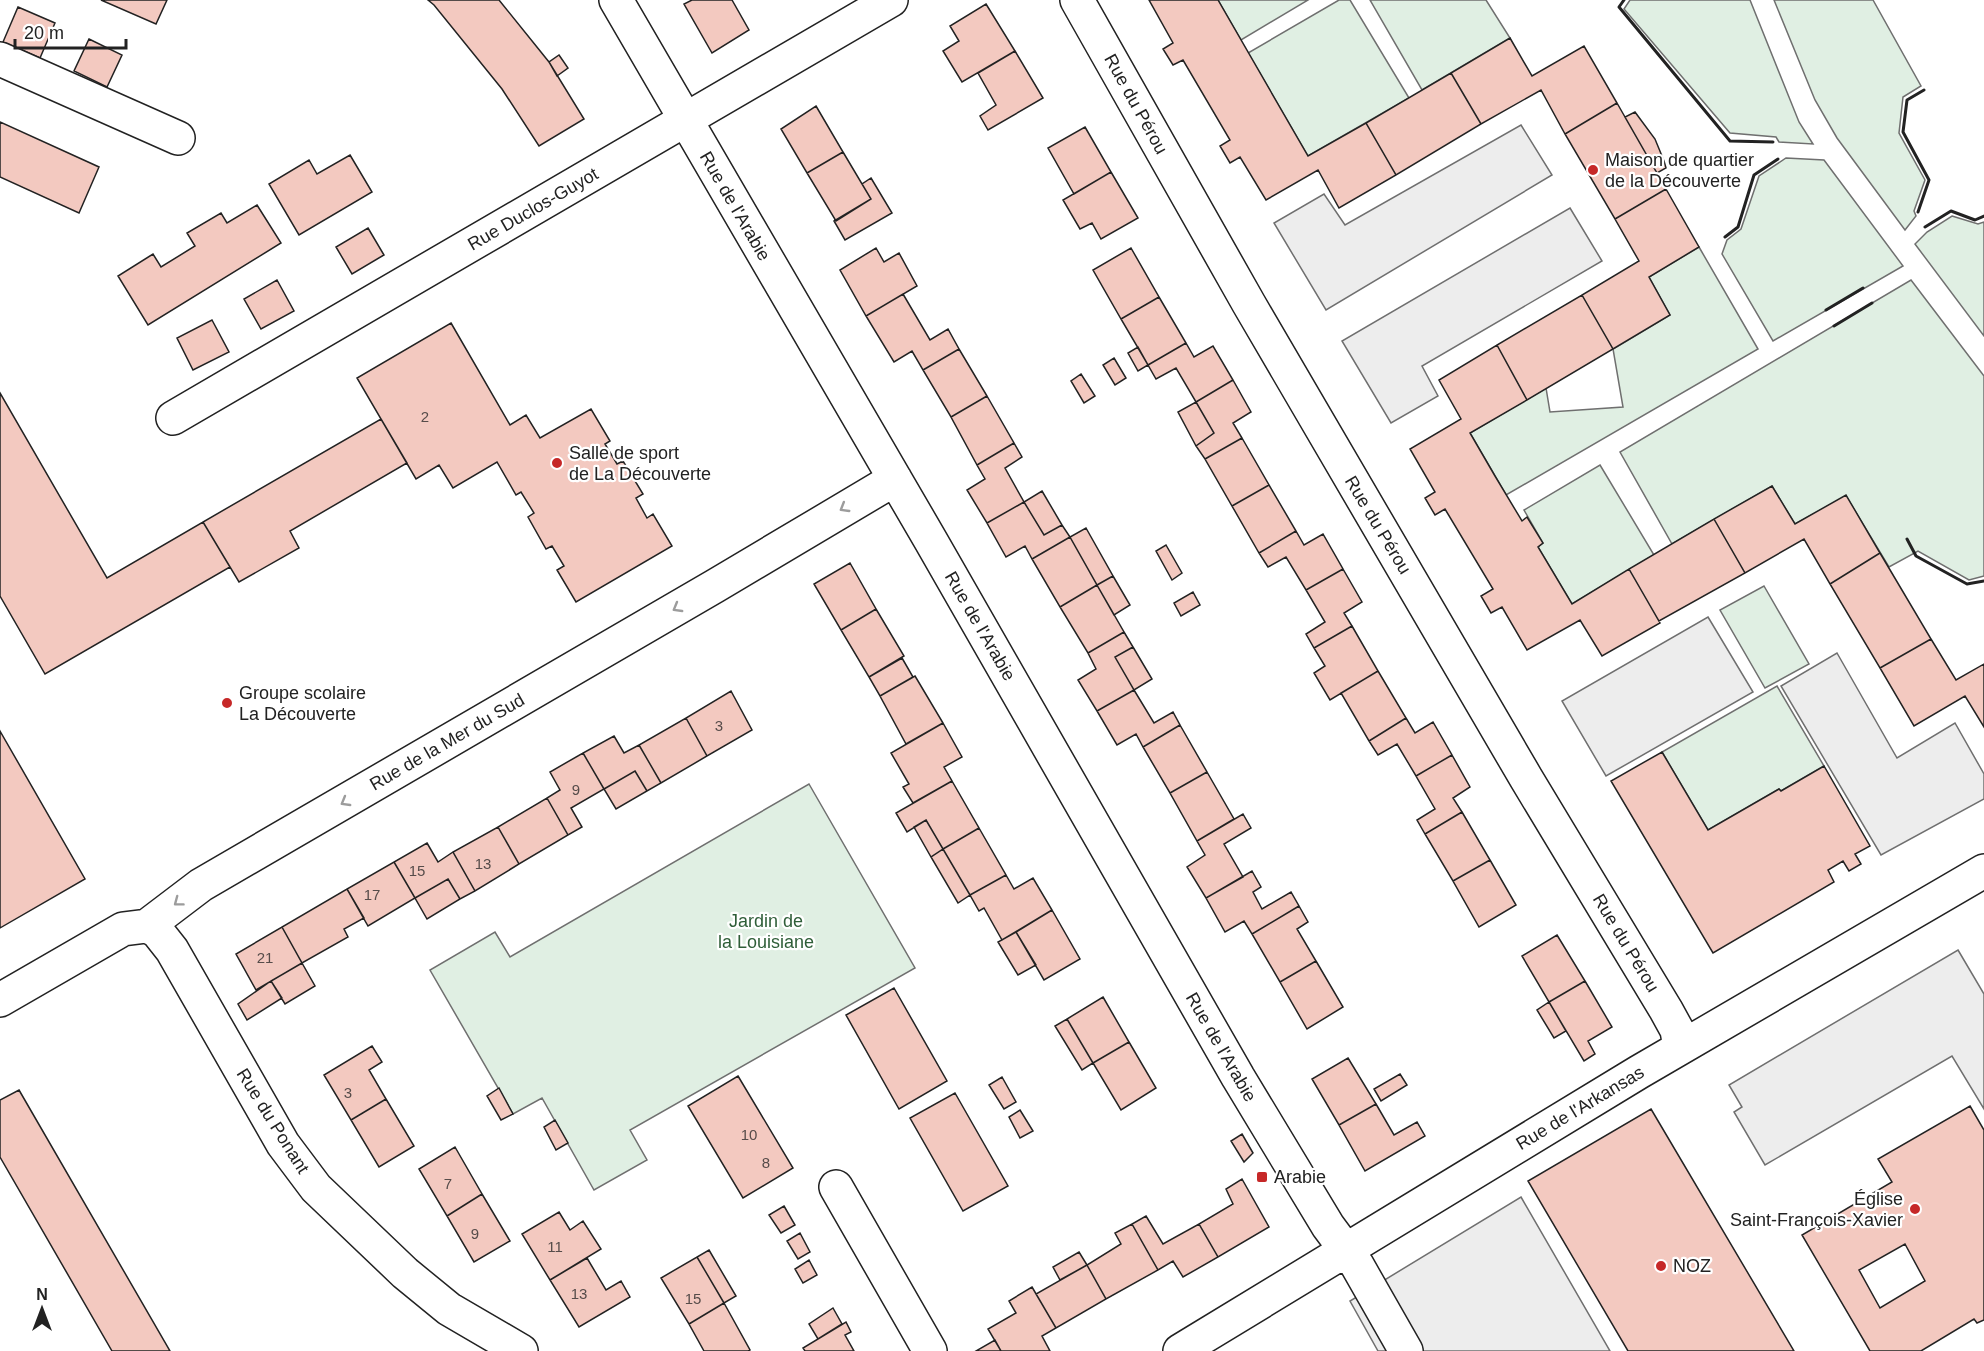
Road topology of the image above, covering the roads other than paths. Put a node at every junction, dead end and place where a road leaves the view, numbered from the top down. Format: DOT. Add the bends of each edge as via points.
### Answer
graph roads {
  1 [pos="615,0"];
  2 [pos="891,0"];
  3 [pos="1077,0"];
  4 [pos="0,59"];
  5 [pos="686,122"];
  6 [pos="178,138"];
  7 [pos="173,418"];
  8 [pos="895,479"];
  9 [pos="1984,871"];
  10 [pos="147,926"];
  11 [pos="0,1000"];
  12 [pos="1680,1048"];
  13 [pos="836,1187"];
  14 [pos="1346,1250"];
  15 [pos="521,1351"];
  16 [pos="930,1351"];
  17 [pos="1180,1351"];
  18 [pos="1406,1351"];
  1 -- 5 [label="street, Rue de l'Arabie"];
  2 -- 5 [label="street, Rue Duclos-Guyot"];
  3 -- 12 [label="street, Rue du Pérou" via="1248,304 1666,1010 1677,1030"];
  4 -- 6 [label="street"];
  5 -- 7 [label="street, Rue Duclos-Guyot"];
  5 -- 8 [label="street, Rue de l'Arabie"];
  8 -- 10 [label="street, Rue de la Mer du Sud, one-way" via="201,885"];
  8 -- 14 [label="street, Rue de l'Arabie" via="1244,1087"];
  9 -- 12 [label="street, Rue de l'Arkansas"];
  10 -- 11 [label="street, Rue de la Mer du Sud" via="123,929"];
  10 -- 15 [label="street, Rue du Ponant" via="157,931 172,950 283,1144 316,1188 449,1309"];
  12 -- 14 [label="street, Rue de l'Arkansas"];
  13 -- 16 [label="street"];
  14 -- 17 [label="street, Rue de l'Arkansas"];
  14 -- 18 [label="street, Rue de l'Arabie"];
}
